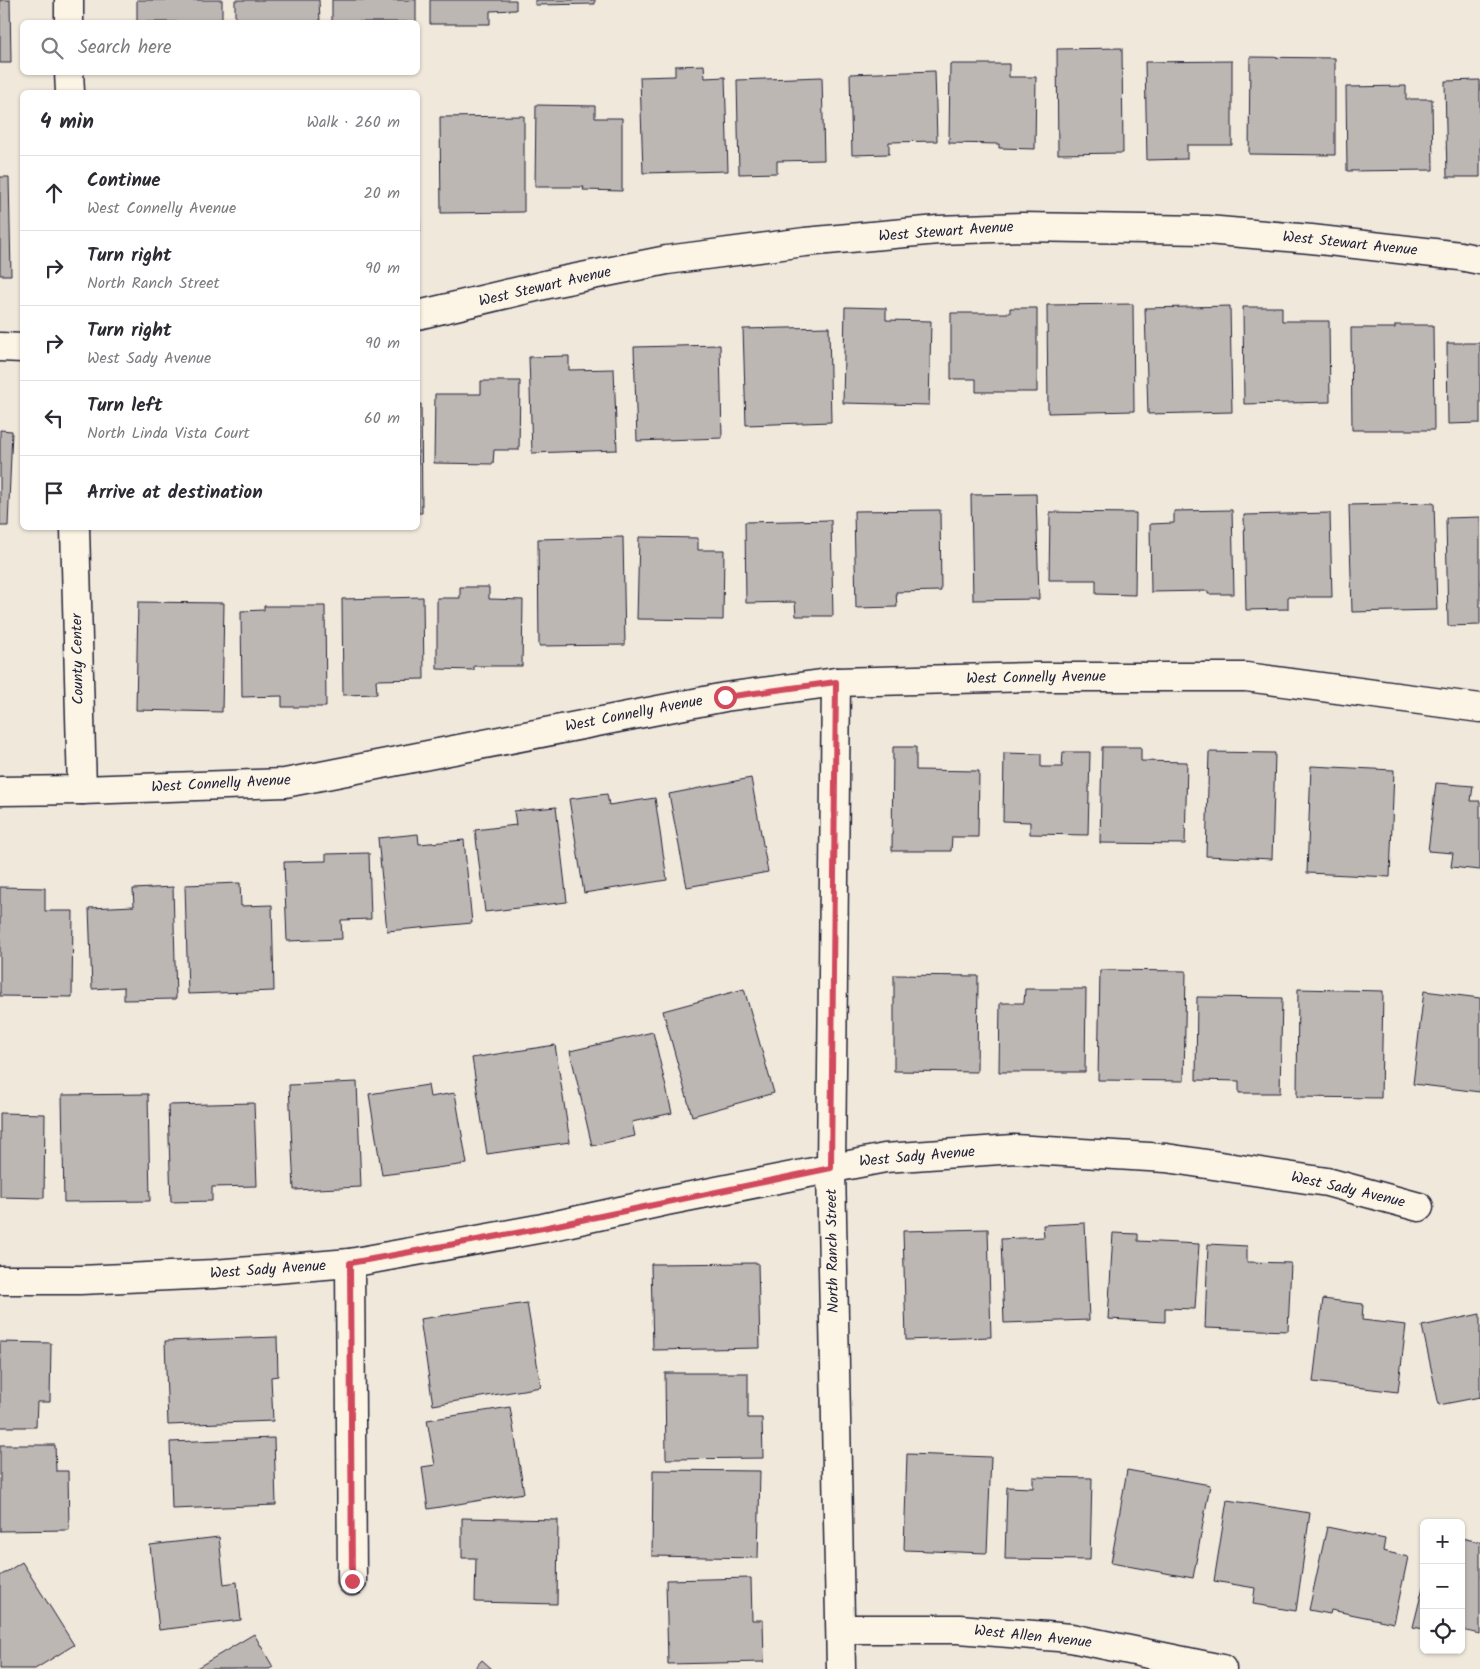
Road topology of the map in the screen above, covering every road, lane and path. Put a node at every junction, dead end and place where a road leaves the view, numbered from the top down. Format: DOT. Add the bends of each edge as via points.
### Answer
graph roads {
  1 [pos="69,0"];
  2 [pos="69,20"];
  3 [pos="70,75"];
  4 [pos="70,90"];
  5 [pos="1480,260"];
  6 [pos="420,315"];
  7 [pos="0,347"];
  8 [pos="20,348"];
  9 [pos="75,530"];
  10 [pos="836,682"];
  11 [pos="1480,708"];
  12 [pos="82,790"];
  13 [pos="0,791"];
  14 [pos="831,1168"];
  15 [pos="1419,1207"];
  16 [pos="350,1263"];
  17 [pos="0,1280"];
  18 [pos="352,1581"];
  19 [pos="841,1629"];
  20 [pos="841,1669"];
  21 [pos="1222,1669"];
  1 -- 2 [label="street"];
  3 -- 4 [label="street"];
  5 -- 6 [label="street, West Stewart Avenue" via="1321,240 1207,230 1021,227 938,230 805,242 667,260"];
  7 -- 8 [label="street"];
  9 -- 12 [label="street, County Center"];
  10 -- 11 [label="street, West Connelly Avenue" via="1034,676 1246,677"];
  10 -- 12 [label="street, West Connelly Avenue" via="725,697 285,783"];
  10 -- 14 [label="street, North Ranch Street"];
  12 -- 13 [label="street, West Connelly Avenue"];
  14 -- 15 [label="street, West Sady Avenue" via="885,1158 1014,1149 1166,1158 1327,1182"];
  14 -- 16 [label="street, West Sady Avenue" via="543,1228"];
  14 -- 19 [label="street, North Ranch Street"];
  16 -- 17 [label="street, West Sady Avenue" via="214,1274 90,1280"];
  16 -- 18 [label="street"];
  19 -- 20 [label="street, North Ranch Street"];
  19 -- 21 [label="street, West Allen Avenue" via="960,1629 1071,1638"];
}
